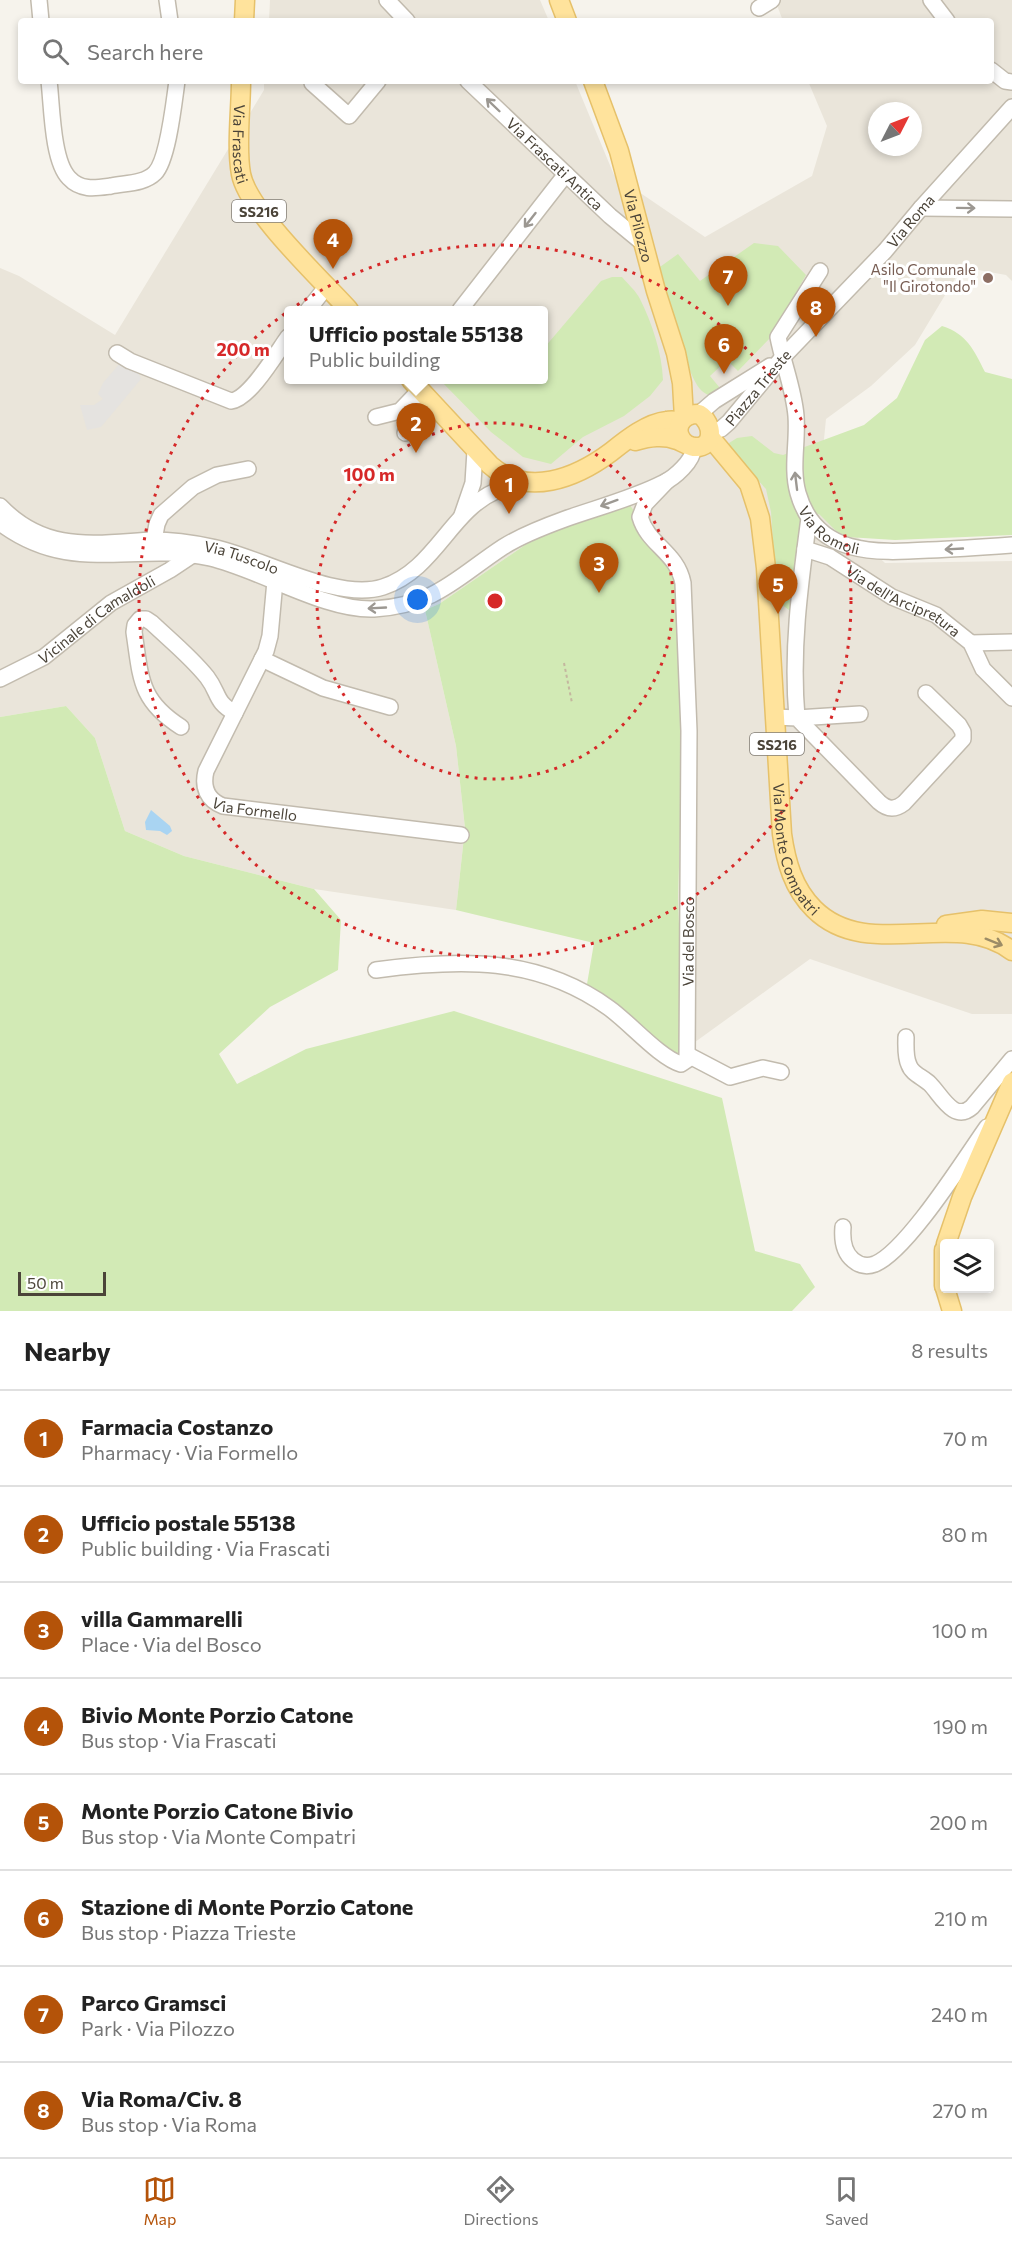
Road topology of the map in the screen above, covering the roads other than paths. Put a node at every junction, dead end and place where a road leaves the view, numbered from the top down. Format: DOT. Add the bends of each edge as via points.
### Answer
graph roads {
  1 [pos="39,0"];
  2 [pos="167,0"];
  3 [pos="245,0"];
  4 [pos="387,0"];
  5 [pos="559,0"];
  6 [pos="931,0"];
  7 [pos="41,18"];
  8 [pos="170,18"];
  9 [pos="244,18"];
  10 [pos="404,18"];
  11 [pos="566,18"];
  12 [pos="945,18"];
  13 [pos="994,72"];
  14 [pos="1012,82"];
  15 [pos="49,84"];
  16 [pos="176,84"];
  17 [pos="241,84"];
  18 [pos="313,84"];
  19 [pos="375,84"];
  20 [pos="471,84"];
  21 [pos="594,84"];
  22 [pos="1012,107"];
  23 [pos="1007,122"];
  24 [pos="566,174"];
  25 [pos="921,208"];
  26 [pos="1012,209"];
  27 [pos="644,244"];
  28 [pos="820,272"];
  29 [pos="327,286"];
  30 [pos="311,306"];
  31 [pos="345,306"];
  32 [pos="463,306"];
  33 [pos="284,342"];
  34 [pos="117,353"];
  35 [pos="782,358"];
  36 [pos="420,390"];
  37 [pos="376,417"];
  38 [pos="690,417"];
  39 [pos="405,433"];
  40 [pos="699,441"];
  41 [pos="475,451"];
  42 [pos="612,451"];
  43 [pos="248,469"];
  44 [pos="666,482"];
  45 [pos="527,483"];
  46 [pos="0,506"];
  47 [pos="461,517"];
  48 [pos="809,518"];
  49 [pos="0,523"];
  50 [pos="154,540"];
  51 [pos="1012,545"];
  52 [pos="805,549"];
  53 [pos="191,556"];
  54 [pos="275,581"];
  55 [pos="1012,642"];
  56 [pos="971,643"];
  57 [pos="262,660"];
  58 [pos="0,679"];
  59 [pos="926,693"];
  60 [pos="1012,698"];
  61 [pos="390,707"];
  62 [pos="236,714"];
  63 [pos="860,714"];
  64 [pos="775,717"];
  65 [pos="797,718"];
  66 [pos="181,727"];
  67 [pos="461,835"];
  68 [pos="1012,923"];
  69 [pos="885,935"];
  70 [pos="1012,951"];
  71 [pos="376,970"];
  72 [pos="906,1037"];
  73 [pos="688,1055"];
  74 [pos="1012,1059"];
  75 [pos="781,1072"];
  76 [pos="1012,1082"];
  77 [pos="1009,1100"];
  78 [pos="843,1227"];
  79 [pos="948,1239"];
  80 [pos="947,1293"];
  81 [pos="952,1311"];
  1 -- 7 [label="street"];
  2 -- 8 [label="street"];
  3 -- 9 [label="main road"];
  4 -- 10 [label="street"];
  5 -- 11 [label="main road"];
  6 -- 12 [label="street"];
  13 -- 14 [label="street"];
  15 -- 16 [label="street" via="62,167 68,178 90,189 143,180 154,174 163,161"];
  17 -- 29 [label="main road, Via Frascati / SS216" via="240,158 245,186 259,211"];
  18 -- 19 [label="street" via="348,116"];
  24 -- 20 [label="street, Via Frascati Antica, one-way"];
  21 -- 27 [label="main road, Via Pilozzo" via="619,151"];
  22 -- 23 [label="street, Via Roma"];
  23 -- 25 [label="street, Via Roma"];
  24 -- 27 [label="street, Via Frascati Antica"];
  24 -- 32 [label="street, one-way"];
  25 -- 26 [label="street, one-way"];
  25 -- 35 [label="street, Via Roma"];
  27 -- 38 [label="main road, Via Pilozzo"];
  28 -- 35 [label="street, Via Romoli" via="778,337"];
  29 -- 30 [label="street"];
  29 -- 31 [label="main road, Via Frascati / SS216"];
  33 -- 34 [label="street" via="237,400 224,400"];
  35 -- 38 [label="street, Piazza Trieste"];
  35 -- 40 [label="street, Piazza Trieste" via="729,423"];
  48 -- 35 [label="street, Via Romoli, one-way" via="796,482 796,414"];
  36 -- 37 [label="street" via="400,411"];
  36 -- 39 [label="street"];
  36 -- 41 [label="main road, SS216"];
  38 -- 40 [label="main road" via="709,423"];
  38 -- 40 [label="main road" via="679,437"];
  38 -- 42 [label="main road, SS216" via="650,427"];
  40 -- 42 [label="main road, SS216" via="654,437"];
  40 -- 44 [label="street" via="692,456"];
  40 -- 64 [label="main road, Via Monte Compatri / SS216" via="754,494 765,558"];
  41 -- 45 [label="main road, SS216" via="500,473"];
  41 -- 47 [label="street" via="472,483"];
  42 -- 45 [label="main road, SS216" via="573,474"];
  43 -- 50 [label="street" via="217,474 193,487 161,515"];
  44 -- 54 [label="street, one-way" via="529,532 442,591 406,604 369,609 345,606"];
  44 -- 73 [label="street, Via del Bosco" via="641,512 647,534 677,565 683,594 689,740"];
  45 -- 47 [label="street" via="496,491"];
  46 -- 50 [label="street, Via Tuscolo" via="28,528 61,540 104,544"];
  47 -- 50 [label="street, Via Tuscolo" via="421,564 399,580 376,589 325,583 212,546"];
  51 -- 48 [label="street, Via Romoli, one-way" via="870,551 835,542"];
  48 -- 52 [label="street"];
  49 -- 53 [label="street" via="32,543 63,552"];
  52 -- 56 [label="street, Via dell'Arcipretura" via="826,555 892,597 932,612"];
  52 -- 65 [label="street" via="795,648"];
  53 -- 54 [label="street" via="226,562"];
  53 -- 58 [label="street, Vicinale di Camaldoli" via="111,603 44,657"];
  54 -- 57 [label="street, Via Formello" via="270,636"];
  55 -- 56 [label="street"];
  56 -- 60 [label="street, Via dell'Arcipretura" via="983,669"];
  57 -- 61 [label="street" via="323,688"];
  57 -- 62 [label="street, Via Formello"];
  59 -- 65 [label="street" via="961,728 963,739 904,803 890,809"];
  62 -- 66 [label="street" via="222,705 207,677 192,662 152,623 140,619 134,632 146,692 155,707"];
  62 -- 67 [label="street, Via Formello" via="204,780 207,792 218,804"];
  63 -- 65 [label="street"];
  64 -- 65 [label="street"];
  64 -- 69 [label="main road, Via Monte Compatri / SS216" via="784,844 796,885 814,909 833,923"];
  68 -- 69 [label="main road, Via Monte Compatri" via="982,921"];
  69 -- 70 [label="main road, Via Monte Compatri / SS216, one-way" via="970,934 993,940"];
  71 -- 73 [label="street" via="465,963 527,970 591,996 676,1062 685,1062"];
  72 -- 74 [label="street" via="910,1068 958,1112 972,1107"];
  73 -- 75 [label="street" via="730,1077 763,1068"];
  76 -- 77 [label="main road"];
  77 -- 78 [label="street" via="919,1222 891,1253 870,1265 857,1263 844,1246"];
  77 -- 79 [label="main road" via="962,1197"];
  80 -- 81 [label="main road"];
}
